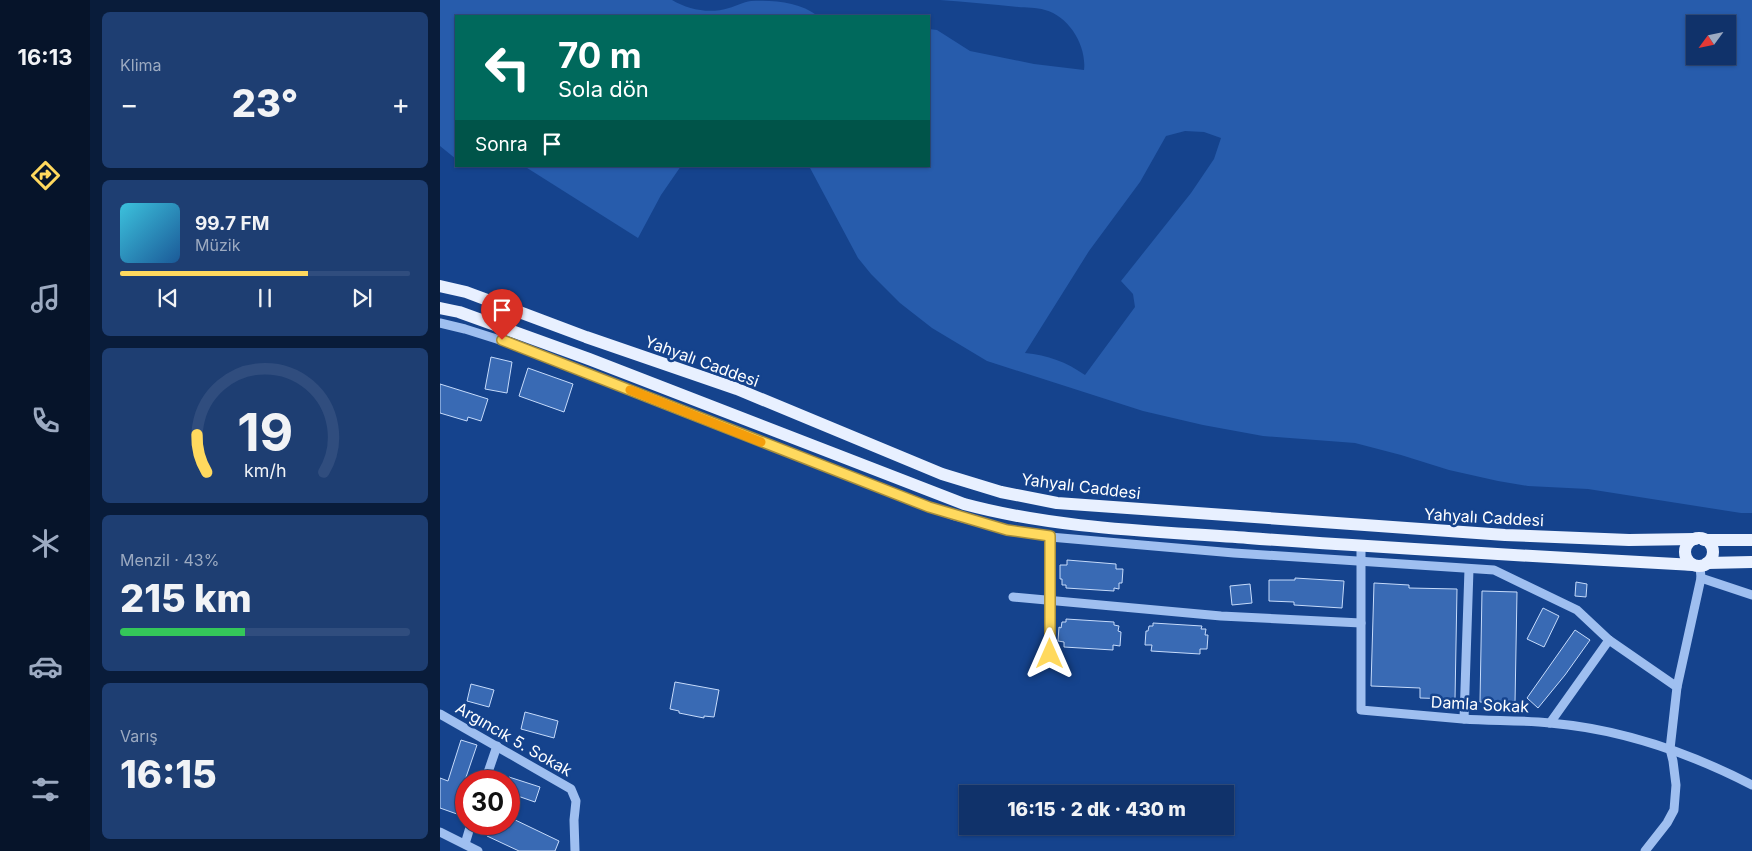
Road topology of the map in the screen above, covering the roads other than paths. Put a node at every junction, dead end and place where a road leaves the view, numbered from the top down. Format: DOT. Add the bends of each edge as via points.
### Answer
graph roads {
  1 [pos="440,286"];
  2 [pos="440,308"];
  3 [pos="440,323"];
  4 [pos="1050,536"];
  5 [pos="1699,539"];
  6 [pos="1752,540"];
  7 [pos="1361,546"];
  8 [pos="1361,562"];
  9 [pos="1752,562"];
  10 [pos="1700,568"];
  11 [pos="1469,569"];
  12 [pos="1752,595"];
  13 [pos="1013,596"];
  14 [pos="1050,600"];
  15 [pos="1361,623"];
  16 [pos="1609,640"];
  17 [pos="1050,654"];
  18 [pos="1678,687"];
  19 [pos="440,714"];
  20 [pos="1464,719"];
  21 [pos="1550,722"];
  22 [pos="497,746"];
  23 [pos="1670,749"];
  24 [pos="489,770"];
  25 [pos="1752,784"];
  26 [pos="440,832"];
  27 [pos="468,835"];
  28 [pos="465,844"];
  29 [pos="478,851"];
  30 [pos="575,851"];
  31 [pos="1645,851"];
  1 -- 5 [label="main road, Yahyalı Caddesi" via="466,292 737,390 942,474 1029,498 1177,513 1505,535"];
  2 -- 7 [label="main road" via="589,359 964,504 1070,524"];
  3 -- 4 [label="street" via="502,340 929,507 1007,530"];
  4 -- 8 [label="street"];
  4 -- 14 [label="street"];
  5 -- 6 [label="main road, Yahyalı Caddesi"];
  5 -- 10 [label="main road" via="1708,542 1712,551 1710,560"];
  5 -- 10 [label="main road" via="1687,544 1685,554"];
  7 -- 8 [label="street, Damla Sokak"];
  7 -- 10 [label="main road"];
  8 -- 11 [label="street"];
  8 -- 15 [label="street, Damla Sokak"];
  9 -- 10 [label="main road"];
  10 -- 12 [label="street"];
  10 -- 18 [label="street"];
  11 -- 16 [label="street" via="1494,570 1577,610"];
  11 -- 20 [label="street"];
  13 -- 14 [label="street"];
  14 -- 15 [label="street" via="1220,616"];
  14 -- 17 [label="street"];
  15 -- 20 [label="street, Damla Sokak" via="1361,710"];
  16 -- 18 [label="street"];
  16 -- 21 [label="street"];
  18 -- 23 [label="street"];
  19 -- 22 [label="street, Argıncık 5. Sokak"];
  20 -- 21 [label="street, Damla Sokak"];
  21 -- 23 [label="street, Damla Sokak" via="1608,732"];
  22 -- 24 [label="street"];
  22 -- 30 [label="street, Argıncık 5. Sokak" via="571,789 576,801"];
  23 -- 25 [label="street, Damla Sokak"];
  23 -- 31 [label="street" via="1676,785 1674,810"];
  26 -- 28 [label="street"];
  27 -- 28 [label="street"];
  28 -- 29 [label="street"];
}
